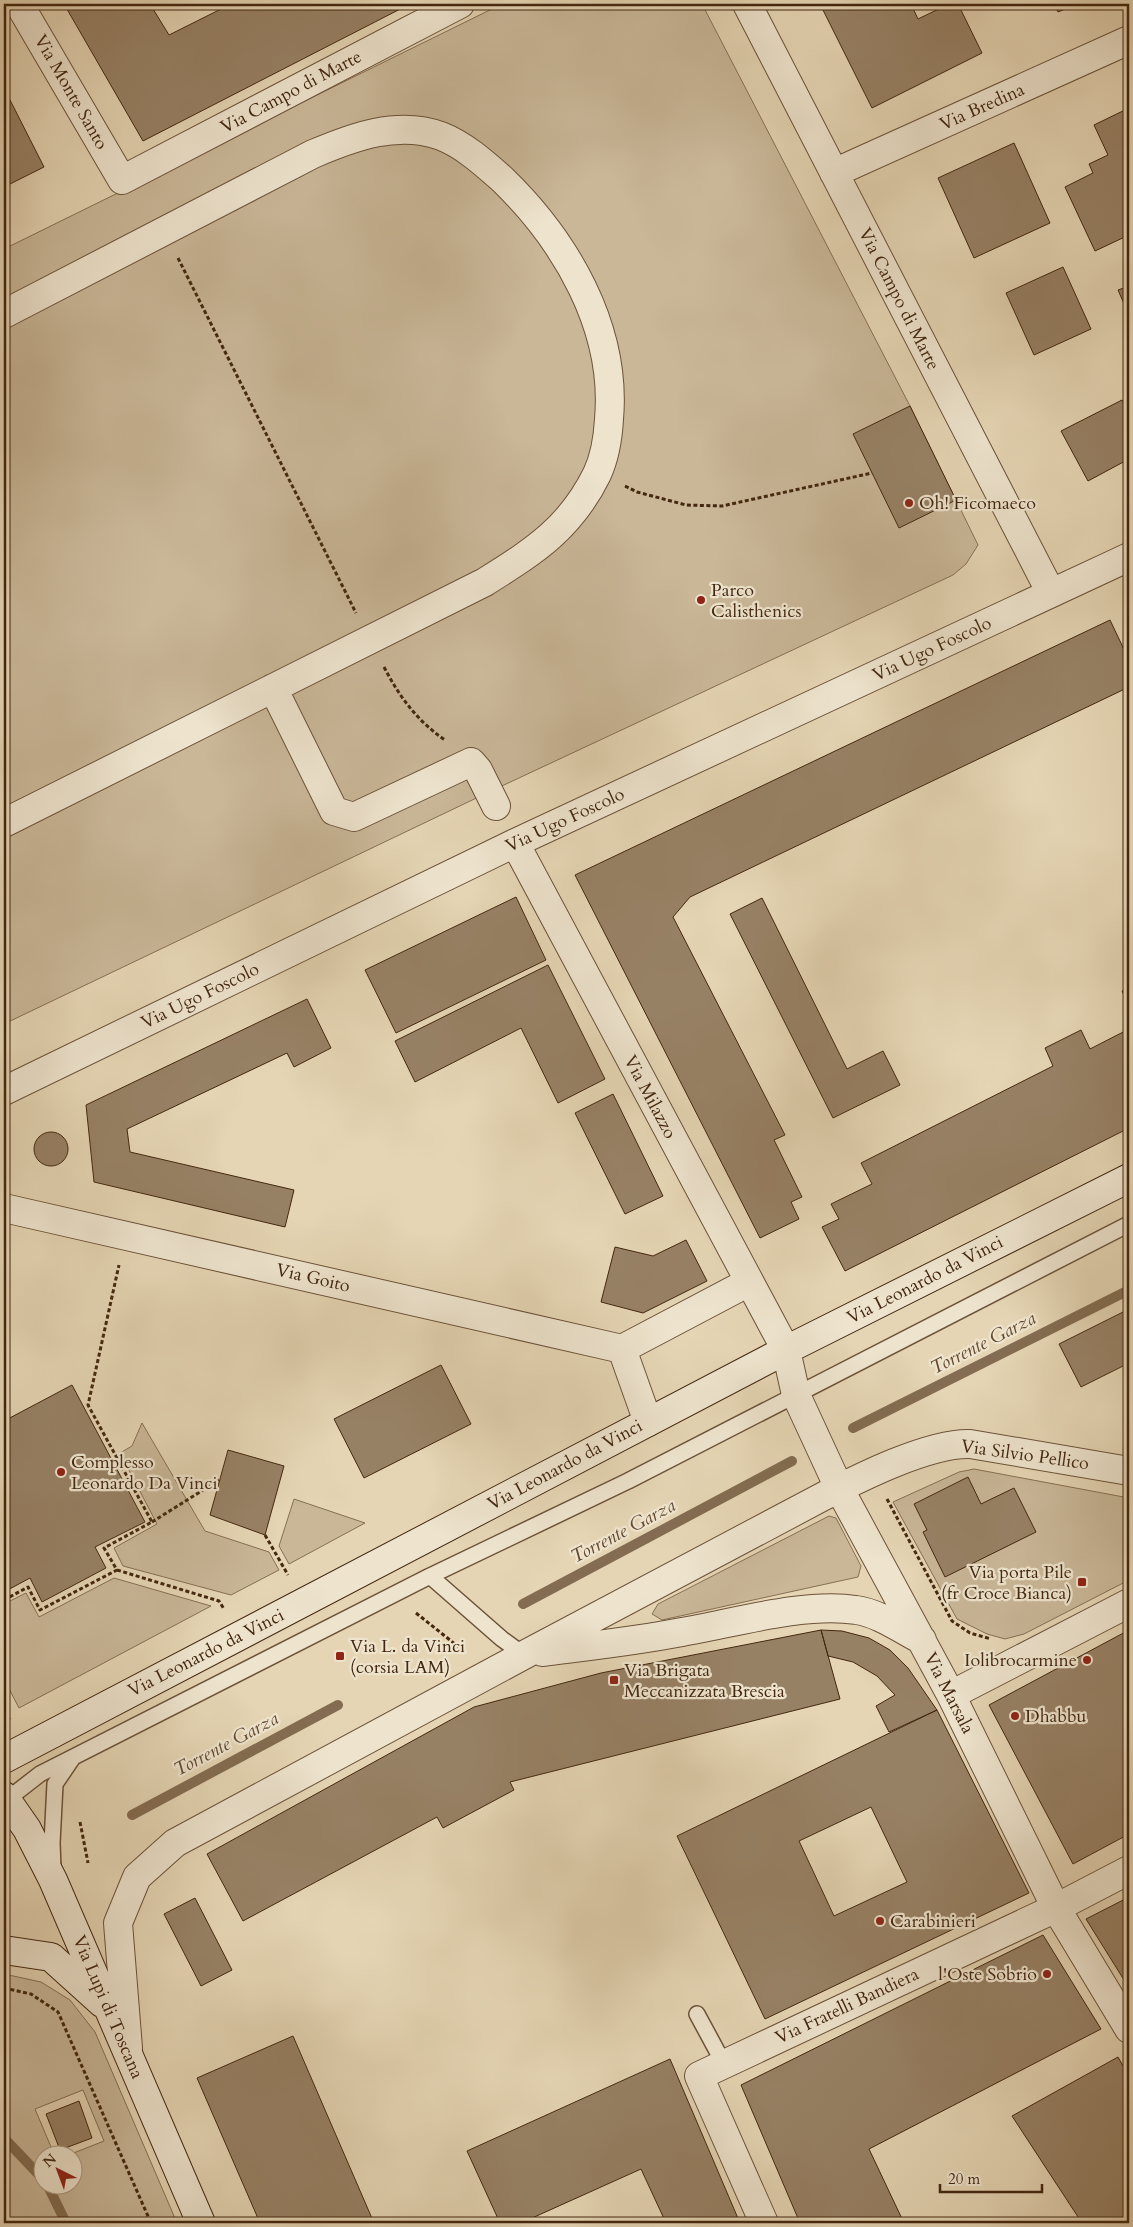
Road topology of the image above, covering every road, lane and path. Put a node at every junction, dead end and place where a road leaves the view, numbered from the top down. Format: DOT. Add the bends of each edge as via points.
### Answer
graph roads {
  1 [pos="19,4"];
  2 [pos="460,4"];
  3 [pos="747,4"];
  4 [pos="1129,40"];
  5 [pos="834,173"];
  6 [pos="122,180"];
  7 [pos="164,231"];
  8 [pos="4,314"];
  9 [pos="598,472"];
  10 [pos="872,473"];
  11 [pos="1129,557"];
  12 [pos="1052,593"];
  13 [pos="369,640"];
  14 [pos="274,688"];
  15 [pos="471,762"];
  16 [pos="496,806"];
  17 [pos="4,823"];
  18 [pos="516,843"];
  19 [pos="4,1091"];
  20 [pos="1129,1178"];
  21 [pos="4,1208"];
  22 [pos="1129,1224"];
  23 [pos="119,1264"];
  24 [pos="749,1282"];
  25 [pos="622,1349"];
  26 [pos="786,1350"];
  27 [pos="796,1395"];
  28 [pos="648,1422"];
  29 [pos="1129,1471"];
  30 [pos="219,1480"];
  31 [pos="839,1488"];
  32 [pos="887,1499"];
  33 [pos="152,1522"];
  34 [pos="266,1535"];
  35 [pos="117,1570"];
  36 [pos="288,1576"];
  37 [pos="430,1576"];
  38 [pos="4,1600"];
  39 [pos="1129,1603"];
  40 [pos="224,1609"];
  41 [pos="416,1613"];
  42 [pos="922,1640"];
  43 [pos="524,1655"];
  44 [pos="470,1657"];
  45 [pos="1010,1664"];
  46 [pos="951,1695"];
  47 [pos="4,1706"];
  48 [pos="12,1722"];
  49 [pos="72,1758"];
  50 [pos="4,1759"];
  51 [pos="5,1799"];
  52 [pos="80,1817"];
  53 [pos="88,1863"];
  54 [pos="1129,1870"];
  55 [pos="53,1880"];
  56 [pos="1056,1908"];
  57 [pos="4,1950"];
  58 [pos="4,1988"];
  59 [pos="108,2009"];
  60 [pos="698,2014"];
  61 [pos="1129,2029"];
  62 [pos="128,2054"];
  63 [pos="724,2064"];
  64 [pos="152,2223"];
  65 [pos="201,2223"];
  66 [pos="764,2223"];
  1 -- 6 [label="street, Via Monte Santo"];
  2 -- 6 [label="street, Via Campo di Marte"];
  3 -- 5 [label="street, Via Campo di Marte"];
  4 -- 5 [label="street, Via Bredina"];
  5 -- 12 [label="street, Via Campo di Marte"];
  7 -- 8 [label="street"];
  7 -- 9 [label="street" via="347,140 378,132 410,130 441,136 465,149 487,165 532,210 575,271 589,302 600,333 611,404 608,439"];
  7 -- 13 [label="path"];
  9 -- 10 [label="path" via="637,492 686,505 722,506"];
  9 -- 13 [label="street" via="579,507 552,536 485,582"];
  11 -- 12 [label="street, Via Ugo Foscolo"];
  12 -- 18 [label="street, Via Ugo Foscolo"];
  13 -- 14 [label="street"];
  13 -- 15 [label="path" via="396,690 426,727 462,749"];
  14 -- 15 [label="street" via="334,811 354,817"];
  14 -- 17 [label="street"];
  15 -- 16 [label="street"];
  18 -- 19 [label="street, Via Ugo Foscolo"];
  18 -- 24 [label="street, Via Milazzo"];
  20 -- 26 [label="street, Via Leonardo da Vinci"];
  21 -- 25 [label="street, Via Goito"];
  22 -- 27 [label="lane"];
  23 -- 33 [label="path" via="88,1405"];
  24 -- 25 [label="street"];
  24 -- 26 [label="street, Via Milazzo"];
  25 -- 28 [label="street"];
  26 -- 27 [label="street, Via Marsala"];
  26 -- 28 [label="street, Via Leonardo da Vinci"];
  27 -- 31 [label="street, Via Marsala"];
  27 -- 37 [label="lane" via="628,1481"];
  28 -- 50 [label="street, Via Leonardo da Vinci"];
  29 -- 31 [label="street, Via Silvio Pellico" via="970,1444 953,1444"];
  30 -- 33 [label="path"];
  31 -- 42 [label="street, Via Marsala"];
  31 -- 43 [label="street"];
  32 -- 45 [label="path" via="952,1621 970,1633 996,1640"];
  33 -- 35 [label="path" via="104,1548"];
  34 -- 36 [label="path"];
  35 -- 38 [label="path" via="40,1610 28,1587"];
  35 -- 40 [label="path" via="219,1601"];
  37 -- 43 [label="lane"];
  37 -- 49 [label="lane"];
  39 -- 45 [label="street"];
  41 -- 44 [label="path"];
  42 -- 43 [label="street" via="858,1610 828,1608"];
  42 -- 46 [label="street, Via Marsala"];
  43 -- 62 [label="street" via="175,1843 137,1877 118,1923"];
  45 -- 46 [label="street"];
  46 -- 56 [label="street, Via Marsala"];
  47 -- 48 [label="path"];
  49 -- 51 [label="lane" via="40,1774"];
  49 -- 55 [label="lane" via="55,1784"];
  51 -- 55 [label="street, Via Lupi di Toscana" via="27,1828"];
  52 -- 53 [label="path"];
  54 -- 56 [label="street, Via Fratelli Bandiera"];
  55 -- 59 [label="street, Via Lupi di Toscana"];
  56 -- 61 [label="street, Via Marsala"];
  56 -- 63 [label="street, Via Fratelli Bandiera"];
  57 -- 59 [label="street" via="51,1957"];
  58 -- 64 [label="path" via="31,1994 58,2012"];
  59 -- 62 [label="street, Via Lupi di Toscana"];
  60 -- 63 [label="lane"];
  62 -- 65 [label="street, Via Lupi di Toscana"];
  63 -- 66 [label="street, Via Fratelli Bandiera" via="699,2076"];
}
